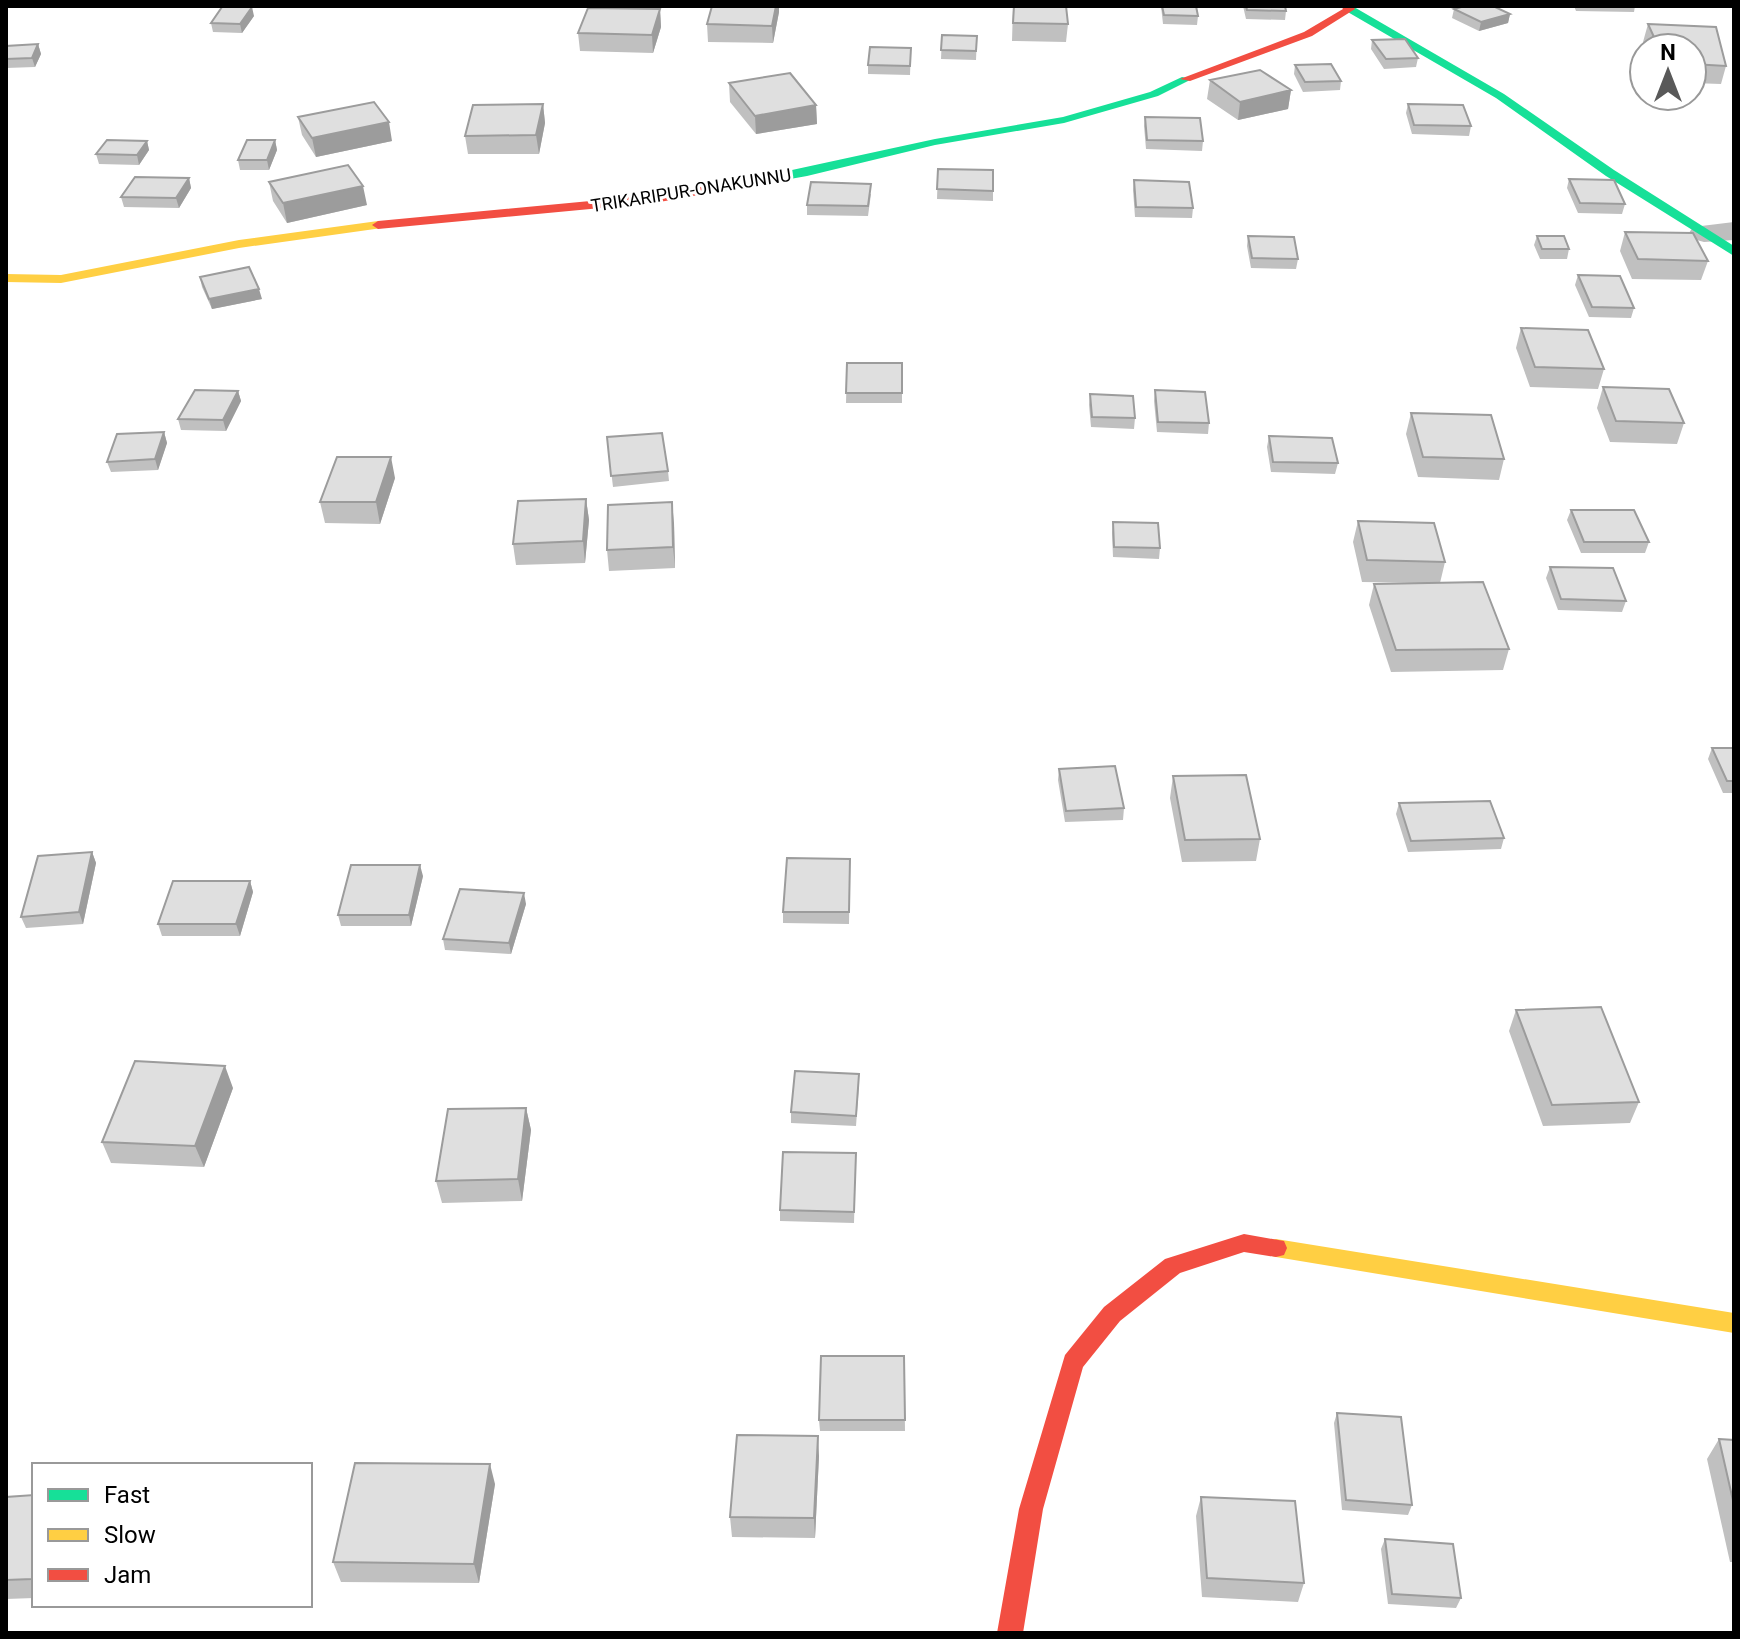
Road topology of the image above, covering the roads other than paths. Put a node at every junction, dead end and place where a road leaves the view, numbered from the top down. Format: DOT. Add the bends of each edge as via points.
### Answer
graph roads {
  1 [pos="1348,7"];
  2 [pos="1719,232"];
  3 [pos="1734,252"];
  4 [pos="6,278"];
  5 [pos="1734,1323"];
  6 [pos="1010,1633"];
  1 -- 2 [label="street" via="1500,96 1610,173"];
  1 -- 4 [label="street, TRIKARIPUR-ONAKUNNU" via="1308,34 1154,94 1064,120 935,142 807,172 654,199 239,244 61,279"];
  2 -- 3 [label="street"];
  5 -- 6 [label="street" via="1244,1243 1173,1266 1112,1314 1073,1362 1031,1509"];
}
